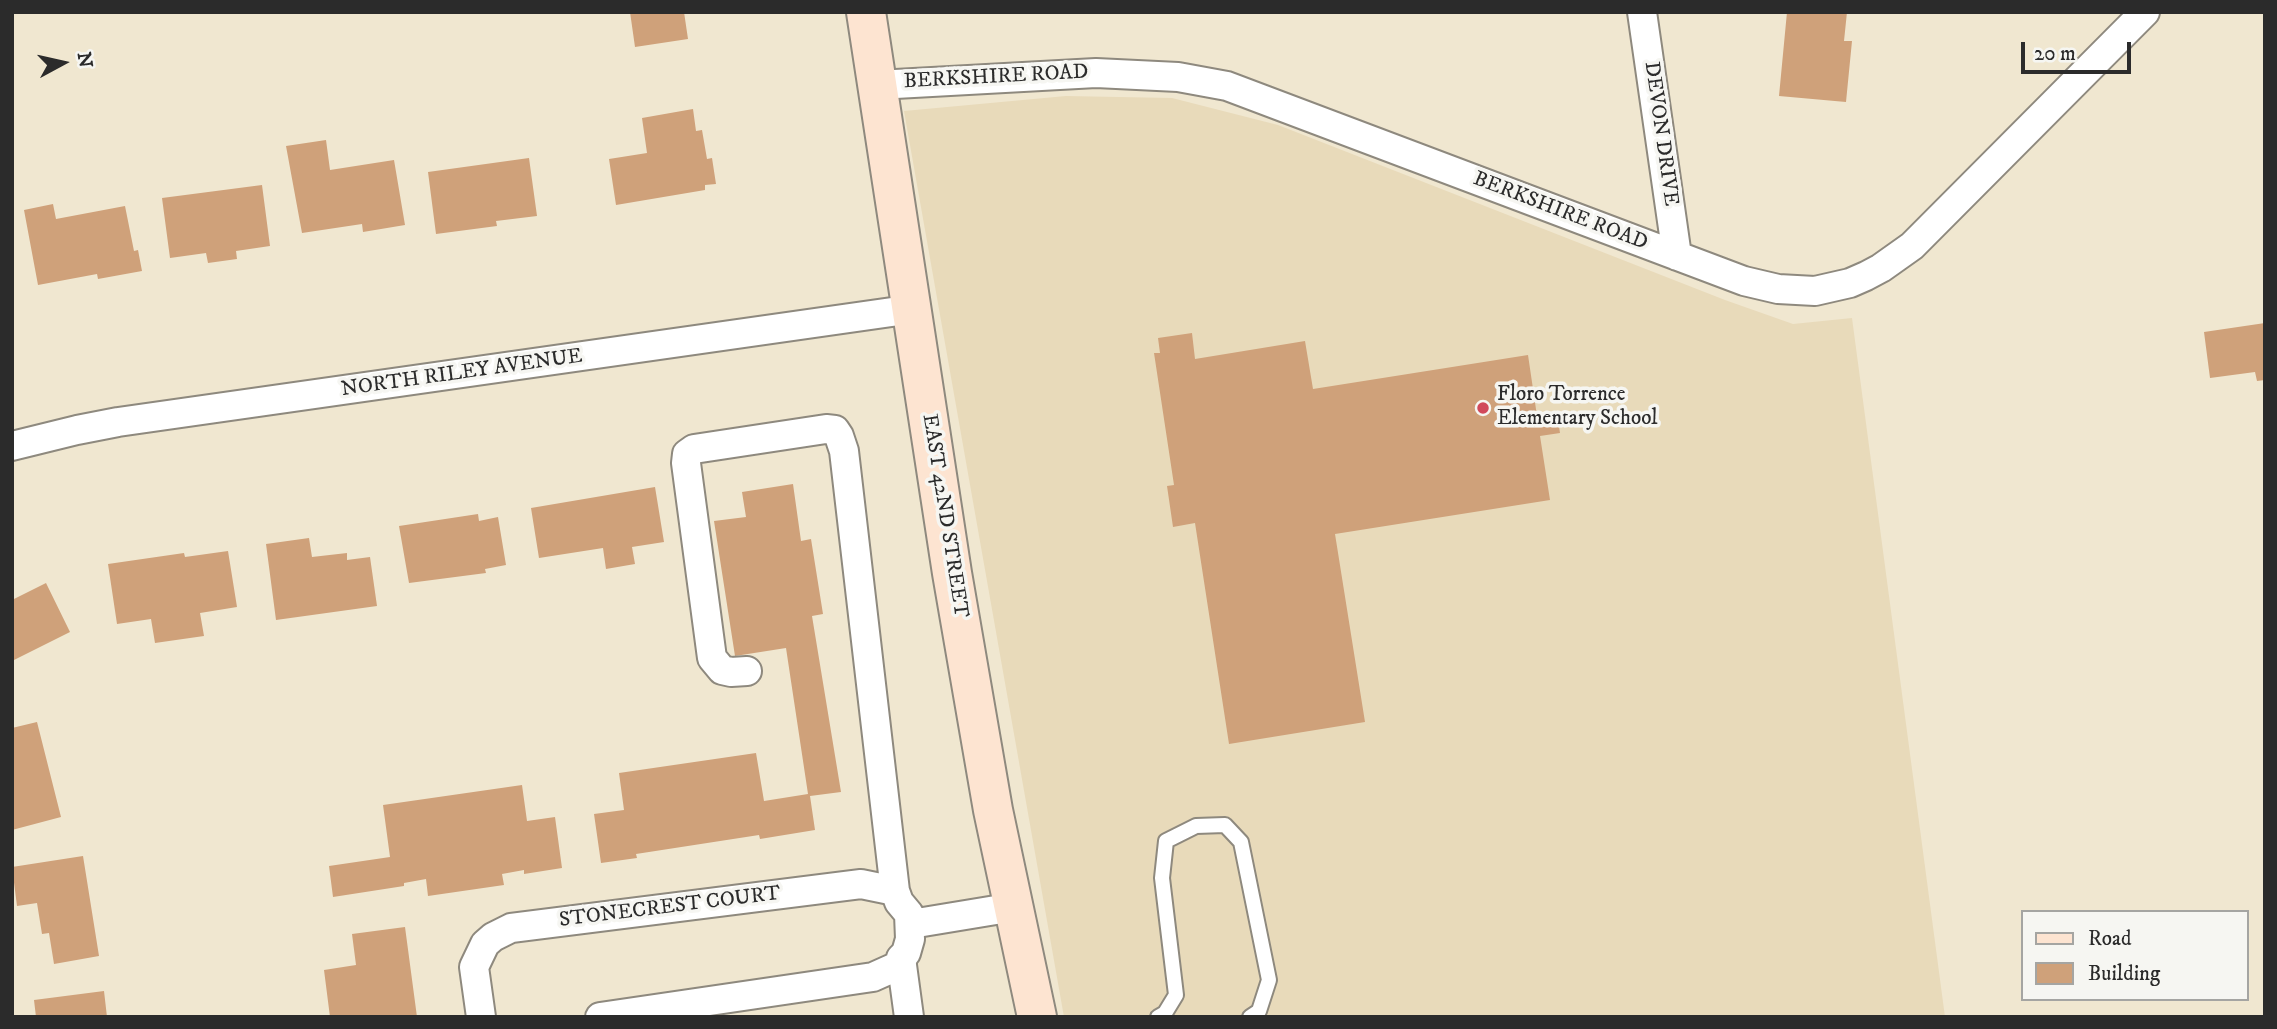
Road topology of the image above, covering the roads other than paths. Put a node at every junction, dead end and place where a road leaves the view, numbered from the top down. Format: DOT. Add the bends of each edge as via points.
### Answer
graph roads {
  1 [pos="866,12"];
  2 [pos="1642,12"];
  3 [pos="2146,12"];
  4 [pos="877,85"];
  5 [pos="1677,256"];
  6 [pos="912,309"];
  7 [pos="12,446"];
  8 [pos="747,671"];
  9 [pos="895,891"];
  10 [pos="1014,907"];
  11 [pos="911,924"];
  12 [pos="902,964"];
  13 [pos="481,1017"];
  14 [pos="600,1017"];
  15 [pos="909,1017"];
  16 [pos="1037,1017"];
  17 [pos="1158,1017"];
  18 [pos="1250,1017"];
  1 -- 4 [label="street, EAST 42ND STREET"];
  2 -- 5 [label="street, DEVON DRIVE"];
  3 -- 5 [label="street, BERKSHIRE ROAD" via="1912,246 1874,272 1850,283 1795,291 1744,281"];
  4 -- 5 [label="street, BERKSHIRE ROAD" via="1096,73 1178,77 1227,86"];
  4 -- 6 [label="street, EAST 42ND STREET"];
  6 -- 7 [label="street, NORTH RILEY AVENUE" via="117,422"];
  6 -- 10 [label="street, EAST 42ND STREET" via="952,573"];
  8 -- 9 [label="street" via="722,670 712,658 687,454 694,449 835,430 844,451"];
  9 -- 11 [label="street"];
  9 -- 13 [label="street, STONECREST COURT" via="861,884 511,929 485,944 474,967"];
  10 -- 11 [label="street"];
  10 -- 16 [label="street, EAST 42ND STREET"];
  11 -- 12 [label="street"];
  12 -- 14 [label="street" via="873,977"];
  12 -- 15 [label="street"];
  17 -- 18 [label="lane" via="1176,995 1162,878 1166,841 1196,826 1225,825 1241,842 1269,980 1259,1011"];
}
